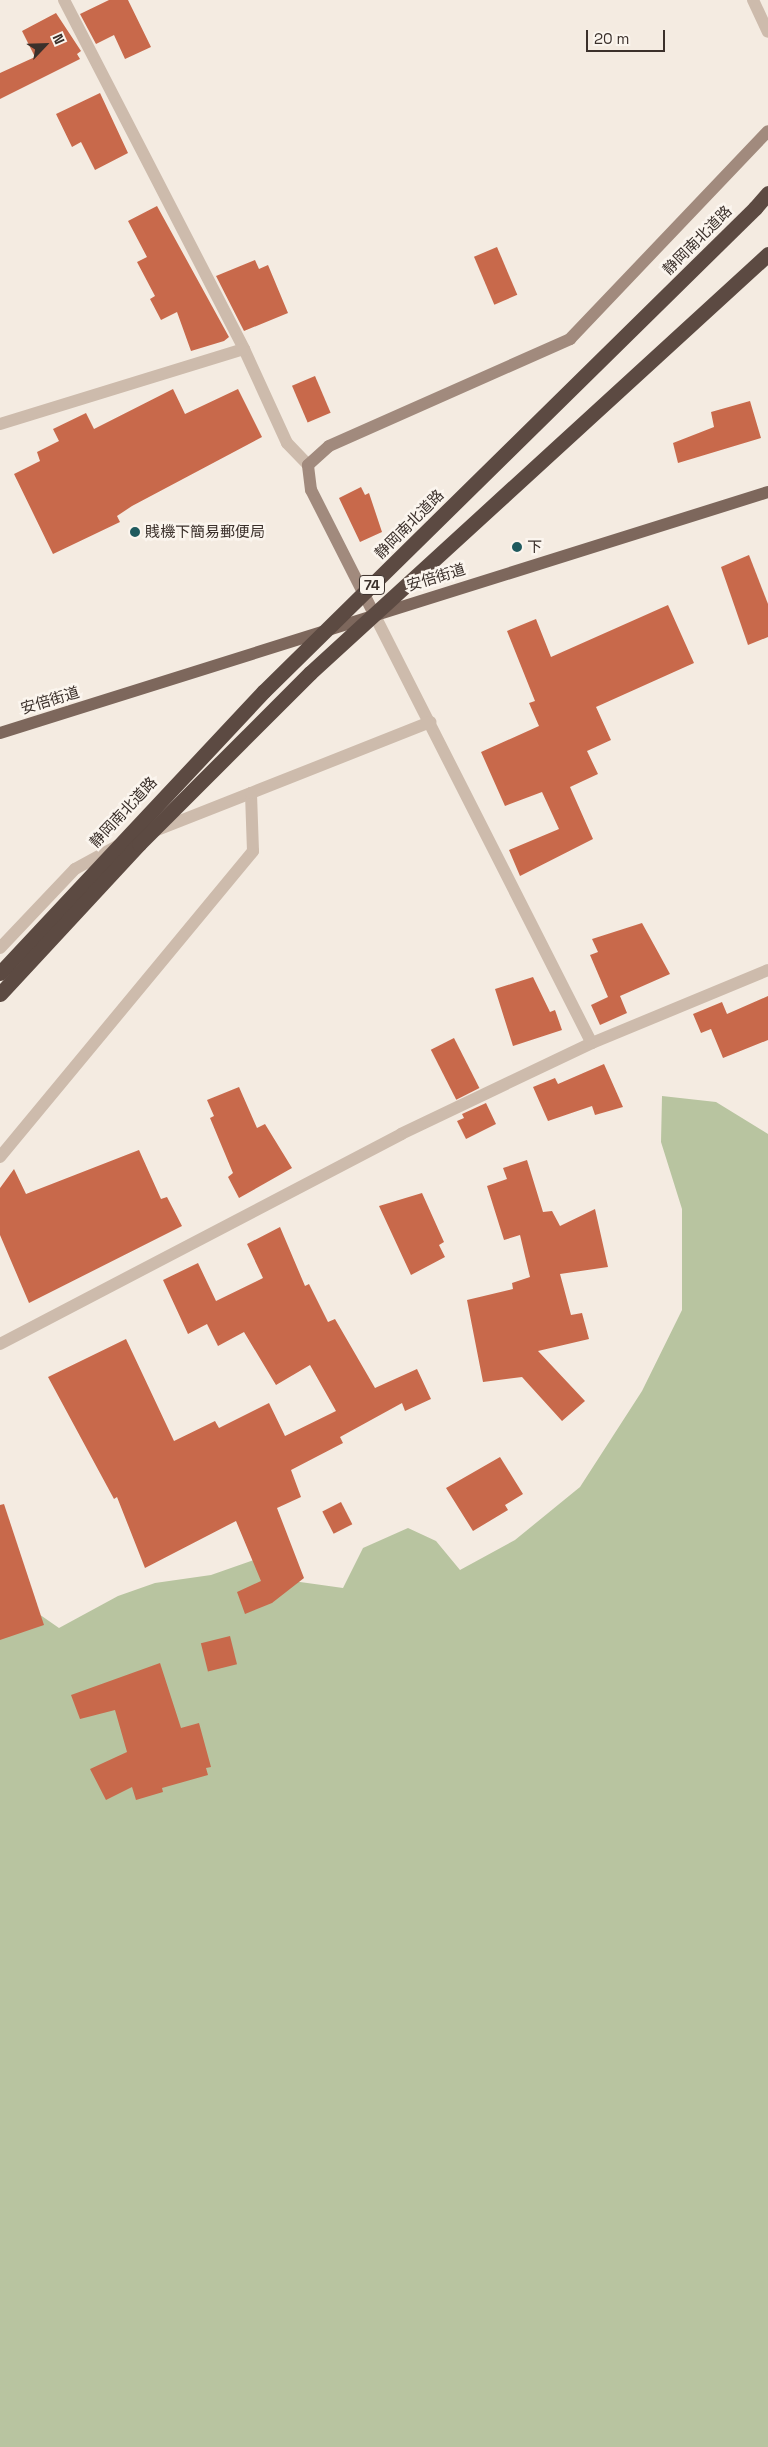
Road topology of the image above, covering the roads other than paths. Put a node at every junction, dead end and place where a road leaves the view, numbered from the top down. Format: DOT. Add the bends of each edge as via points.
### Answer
graph roads {
  1 [pos="64,0"];
  2 [pos="753,0"];
  3 [pos="768,32"];
  4 [pos="768,131"];
  5 [pos="768,194"];
  6 [pos="768,254"];
  7 [pos="244,348"];
  8 [pos="0,424"];
  9 [pos="308,465"];
  10 [pos="768,492"];
  11 [pos="374,614"];
  12 [pos="430,722"];
  13 [pos="0,733"];
  14 [pos="251,793"];
  15 [pos="0,948"];
  16 [pos="768,970"];
  17 [pos="0,973"];
  18 [pos="0,994"];
  19 [pos="592,1043"];
  20 [pos="0,1157"];
  21 [pos="0,1344"];
  1 -- 7 [label="street"];
  2 -- 3 [label="street"];
  4 -- 9 [label="street" via="570,339 329,446"];
  5 -- 17 [label="highway, 静岡南北道路 / 74, bridge" via="264,692"];
  6 -- 18 [label="highway, 74, bridge" via="310,673 139,844"];
  7 -- 8 [label="street"];
  7 -- 9 [label="street" via="287,443"];
  9 -- 11 [label="street" via="311,490"];
  10 -- 11 [label="main road, 安倍街道"];
  11 -- 12 [label="street"];
  11 -- 13 [label="main road, 安倍街道"];
  12 -- 14 [label="street"];
  12 -- 19 [label="street"];
  14 -- 15 [label="street" via="97,854 75,869"];
  14 -- 20 [label="street" via="252,851"];
  16 -- 19 [label="street"];
  19 -- 21 [label="street" via="401,1134"];
}
